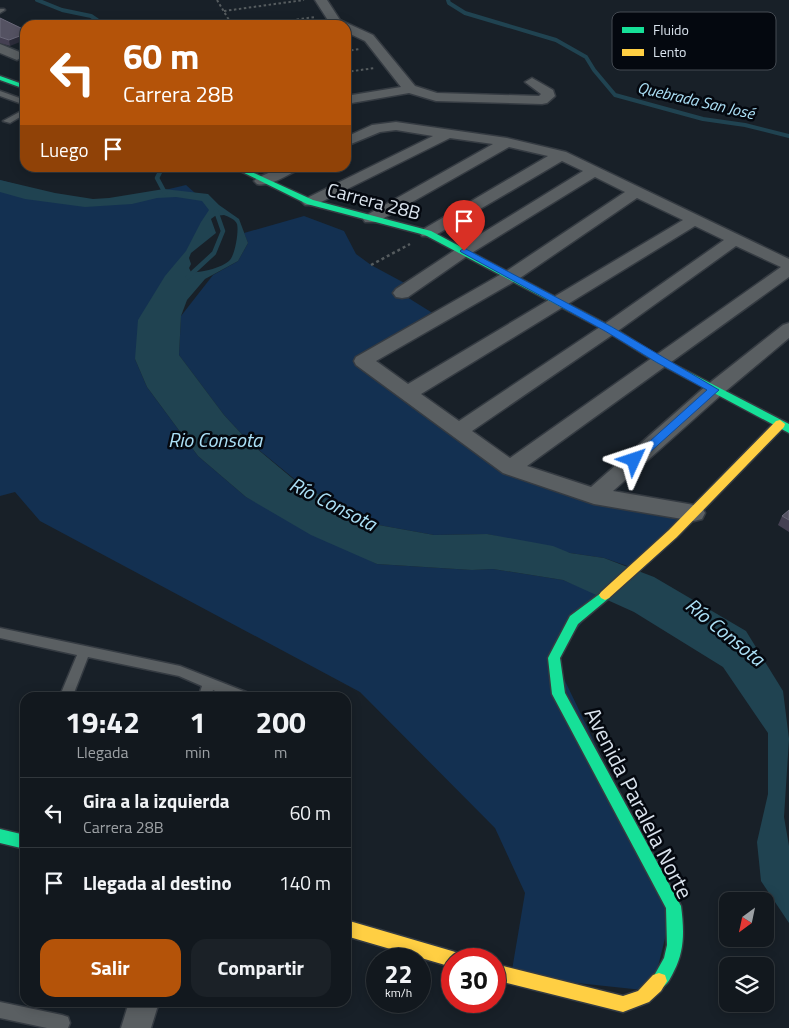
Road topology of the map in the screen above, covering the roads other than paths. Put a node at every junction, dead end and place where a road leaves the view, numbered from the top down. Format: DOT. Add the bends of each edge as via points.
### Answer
graph roads {
  1 [pos="321,0"];
  2 [pos="334,20"];
  3 [pos="351,29"];
  4 [pos="0,48"];
  5 [pos="20,55"];
  6 [pos="20,55"];
  7 [pos="0,62"];
  8 [pos="0,78"];
  9 [pos="532,82"];
  10 [pos="20,85"];
  11 [pos="410,89"];
  12 [pos="0,93"];
  13 [pos="351,99"];
  14 [pos="20,101"];
  15 [pos="20,114"];
  16 [pos="7,121"];
  17 [pos="449,133"];
  18 [pos="351,140"];
  19 [pos="507,142"];
  20 [pos="561,155"];
  21 [pos="594,170"];
  22 [pos="245,172"];
  23 [pos="282,172"];
  24 [pos="262,181"];
  25 [pos="637,191"];
  26 [pos="310,202"];
  27 [pos="370,219"];
  28 [pos="695,219"];
  29 [pos="428,233"];
  30 [pos="735,239"];
  31 [pos="464,251"];
  32 [pos="789,265"];
  33 [pos="789,269"];
  34 [pos="511,276"];
  35 [pos="402,293"];
  36 [pos="556,301"];
  37 [pos="609,329"];
  38 [pos="789,329"];
  39 [pos="659,360"];
  40 [pos="714,390"];
  41 [pos="408,393"];
  42 [pos="786,423"];
  43 [pos="459,430"];
  44 [pos="510,468"];
  45 [pos="594,496"];
  46 [pos="694,513"];
  47 [pos="0,633"];
  48 [pos="85,650"];
  49 [pos="209,684"];
  50 [pos="68,692"];
  51 [pos="206,692"];
  52 [pos="230,692"];
  53 [pos="0,836"];
  54 [pos="20,841"];
  55 [pos="351,929"];
  56 [pos="441,956"];
  57 [pos="506,975"];
  58 [pos="142,1007"];
  59 [pos="0,1010"];
  60 [pos="62,1024"];
  61 [pos="136,1028"];
  1 -- 2 [label="street"];
  3 -- 11 [label="street" via="369,38"];
  4 -- 5 [label="street"];
  6 -- 7 [label="street"];
  8 -- 10 [label="street"];
  9 -- 11 [label="street" via="548,96 542,100 457,99"];
  11 -- 13 [label="street"];
  12 -- 14 [label="lane"];
  15 -- 16 [label="lane"];
  17 -- 18 [label="street" via="396,126 377,128"];
  17 -- 19 [label="street"];
  17 -- 26 [label="street"];
  19 -- 20 [label="street"];
  19 -- 27 [label="street"];
  20 -- 21 [label="street"];
  20 -- 29 [label="street"];
  21 -- 25 [label="street"];
  21 -- 31 [label="street"];
  22 -- 24 [label="street, Carrera 28B"];
  23 -- 24 [label="street"];
  24 -- 26 [label="street, Carrera 28B"];
  25 -- 28 [label="street"];
  25 -- 34 [label="street"];
  26 -- 27 [label="street, Carrera 28B"];
  27 -- 29 [label="street, Carrera 28B"];
  28 -- 30 [label="street"];
  28 -- 36 [label="street"];
  29 -- 31 [label="street, Carrera 28B"];
  30 -- 32 [label="street"];
  30 -- 37 [label="street"];
  31 -- 34 [label="street, Carrera 28B"];
  31 -- 35 [label="street"];
  33 -- 39 [label="street"];
  34 -- 36 [label="street, Carrera 28B"];
  34 -- 41 [label="street" via="363,361"];
  36 -- 37 [label="street, Carrera 28B"];
  36 -- 41 [label="street"];
  37 -- 39 [label="street, Carrera 28B"];
  37 -- 43 [label="street"];
  38 -- 40 [label="street"];
  39 -- 40 [label="street, Carrera 28B"];
  39 -- 44 [label="street"];
  40 -- 42 [label="street, Carrera 28B"];
  40 -- 45 [label="street"];
  41 -- 43 [label="street"];
  42 -- 46 [label="street"];
  43 -- 44 [label="street"];
  44 -- 45 [label="street"];
  45 -- 46 [label="street"];
  46 -- 57 [label="street, Avenida Paralela Norte" via="636,569 574,620 554,658 559,694 673,906 677,937 669,967 652,991 639,1000 623,1004"];
  47 -- 48 [label="lane"];
  48 -- 49 [label="lane" via="180,671"];
  48 -- 50 [label="lane"];
  49 -- 51 [label="lane"];
  49 -- 52 [label="lane"];
  53 -- 54 [label="street"];
  55 -- 56 [label="street"];
  58 -- 61 [label="street"];
  59 -- 60 [label="lane"];
}
